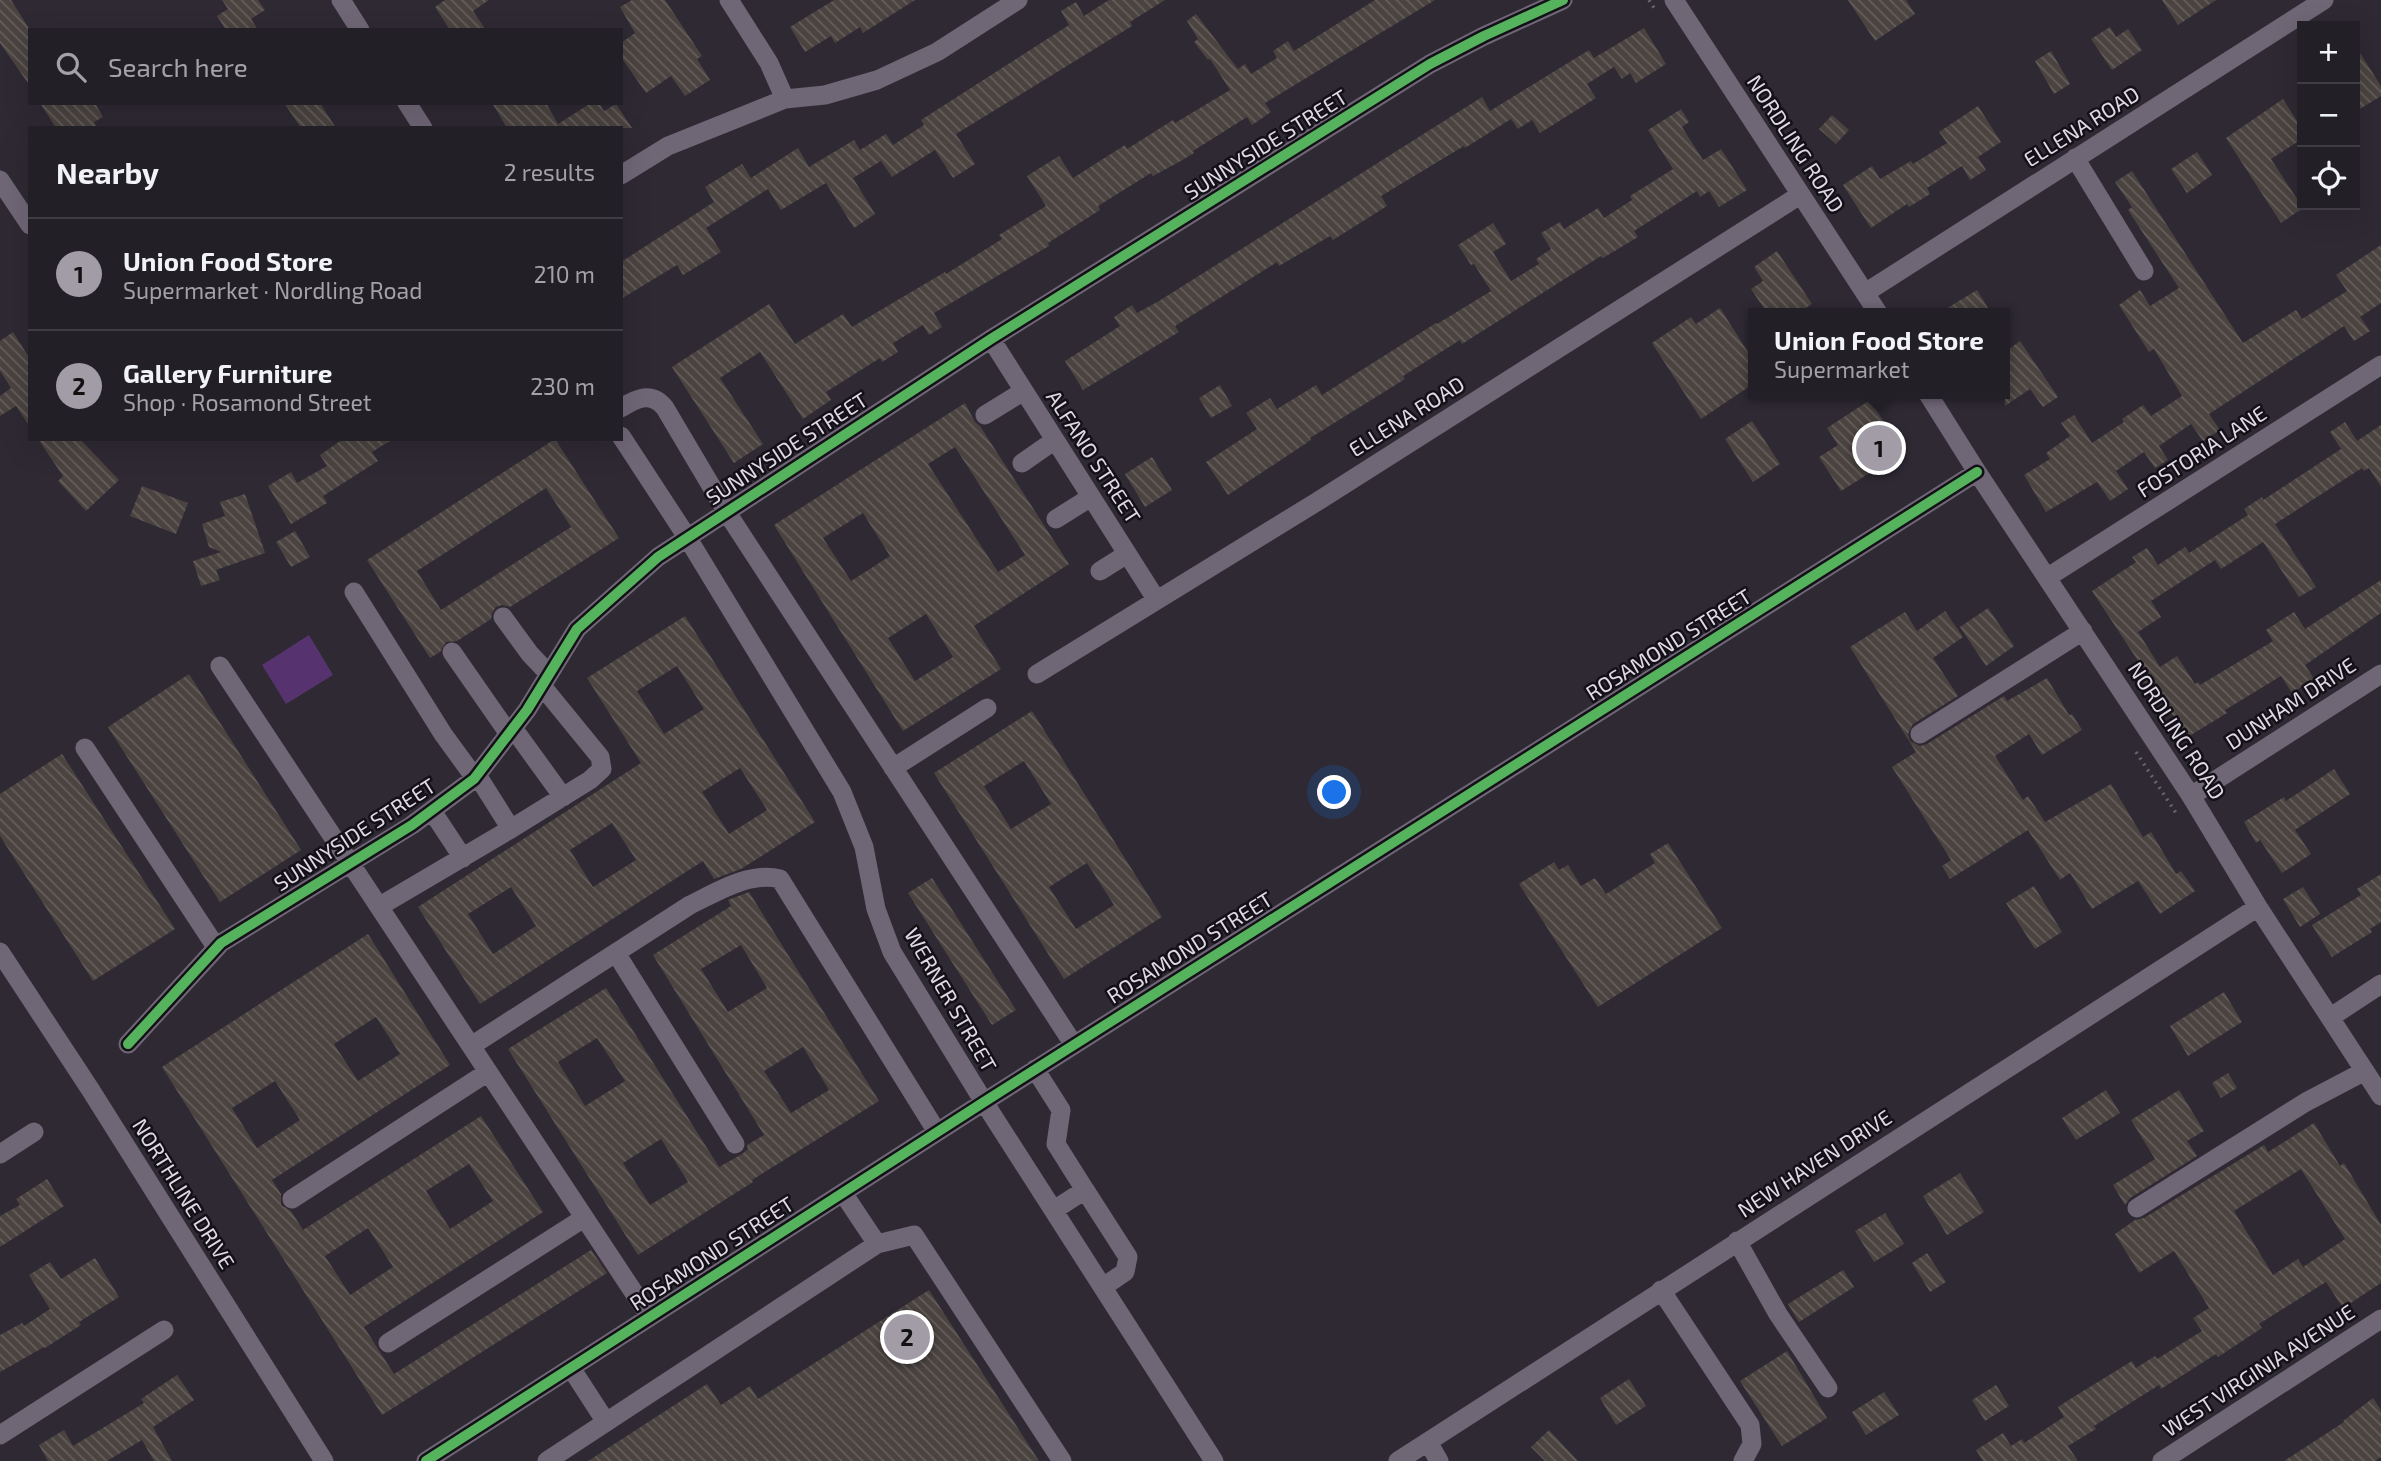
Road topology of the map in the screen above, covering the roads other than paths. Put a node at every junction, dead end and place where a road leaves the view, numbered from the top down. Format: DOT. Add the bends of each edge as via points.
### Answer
graph roads {
  1 [pos="341,0"];
  2 [pos="729,0"];
  3 [pos="1018,0"];
  4 [pos="1563,0"];
  5 [pos="1674,0"];
  6 [pos="2324,0"];
  7 [pos="359,28"];
  8 [pos="785,99"];
  9 [pos="408,105"];
  10 [pos="422,126"];
  11 [pos="2075,158"];
  12 [pos="623,174"];
  13 [pos="0,180"];
  14 [pos="1800,195"];
  15 [pos="28,222"];
  16 [pos="2144,271"];
  17 [pos="1865,293"];
  18 [pos="1875,308"];
  19 [pos="991,340"];
  20 [pos="2381,365"];
  21 [pos="1024,391"];
  22 [pos="1931,399"];
  23 [pos="623,407"];
  24 [pos="985,415"];
  25 [pos="623,439"];
  26 [pos="1055,440"];
  27 [pos="1021,463"];
  28 [pos="1977,472"];
  29 [pos="1091,497"];
  30 [pos="726,511"];
  31 [pos="1056,519"];
  32 [pos="687,537"];
  33 [pos="1127,554"];
  34 [pos="1100,570"];
  35 [pos="2048,577"];
  36 [pos="354,592"];
  37 [pos="1156,599"];
  38 [pos="503,617"];
  39 [pos="2083,631"];
  40 [pos="452,652"];
  41 [pos="220,666"];
  42 [pos="1037,674"];
  43 [pos="2381,674"];
  44 [pos="546,680"];
  45 [pos="987,708"];
  46 [pos="511,731"];
  47 [pos="1920,734"];
  48 [pos="85,748"];
  49 [pos="893,768"];
  50 [pos="476,777"];
  51 [pos="2191,796"];
  52 [pos="563,797"];
  53 [pos="432,811"];
  54 [pos="511,829"];
  55 [pos="463,858"];
  56 [pos="351,863"];
  57 [pos="380,906"];
  58 [pos="2258,907"];
  59 [pos="216,947"];
  60 [pos="0,952"];
  61 [pos="616,953"];
  62 [pos="2381,984"];
  63 [pos="2330,1017"];
  64 [pos="128,1044"];
  65 [pos="1073,1045"];
  66 [pos="471,1046"];
  67 [pos="1035,1069"];
  68 [pos="2365,1071"];
  69 [pos="488,1072"];
  70 [pos="2381,1096"];
  71 [pos="984,1102"];
  72 [pos="34,1132"];
  73 [pos="936,1132"];
  74 [pos="736,1144"];
  75 [pos="0,1154"];
  76 [pos="1085,1190"];
  77 [pos="843,1193"];
  78 [pos="292,1199"];
  79 [pos="2137,1208"];
  80 [pos="1054,1210"];
  81 [pos="584,1218"];
  82 [pos="1737,1241"];
  83 [pos="877,1244"];
  84 [pos="1102,1287"];
  85 [pos="1661,1290"];
  86 [pos="650,1317"];
  87 [pos="2381,1319"];
  88 [pos="164,1330"];
  89 [pos="388,1343"];
  90 [pos="571,1368"];
  91 [pos="1828,1388"];
  92 [pos="606,1422"];
  93 [pos="0,1435"];
  94 [pos="1428,1442"];
  95 [pos="324,1461"];
  96 [pos="426,1461"];
  97 [pos="547,1461"];
  98 [pos="1062,1461"];
  99 [pos="1214,1461"];
  100 [pos="1398,1461"];
  101 [pos="1439,1461"];
  102 [pos="1743,1461"];
  103 [pos="2162,1461"];
  1 -- 7 [label="street"];
  2 -- 8 [label="street" via="769,63"];
  3 -- 8 [label="street" via="937,52 877,80 825,95"];
  4 -- 19 [label="street, SUNNYSIDE STREET" via="1430,64"];
  5 -- 14 [label="street, NORDLING ROAD"];
  6 -- 11 [label="street, ELLENA ROAD"];
  8 -- 12 [label="street" via="668,146"];
  9 -- 10 [label="street"];
  11 -- 16 [label="street"];
  11 -- 17 [label="street, ELLENA ROAD"];
  13 -- 15 [label="street"];
  14 -- 17 [label="street, NORDLING ROAD"];
  14 -- 37 [label="street, ELLENA ROAD"];
  17 -- 18 [label="street, NORDLING ROAD"];
  19 -- 21 [label="street, ALFANO STREET"];
  19 -- 30 [label="street, SUNNYSIDE STREET"];
  20 -- 35 [label="street, FOSTORIA LANE"];
  21 -- 24 [label="street"];
  21 -- 26 [label="street, ALFANO STREET"];
  22 -- 28 [label="street, NORDLING ROAD"];
  23 -- 30 [label="street" via="640,398 659,400"];
  25 -- 32 [label="street, WERNER STREET"];
  26 -- 27 [label="street"];
  26 -- 29 [label="street, ALFANO STREET"];
  28 -- 35 [label="street, NORDLING ROAD"];
  28 -- 65 [label="street, ROSAMOND STREET"];
  29 -- 31 [label="street"];
  29 -- 33 [label="street, ALFANO STREET"];
  30 -- 32 [label="street, SUNNYSIDE STREET"];
  30 -- 49 [label="street"];
  32 -- 44 [label="street, SUNNYSIDE STREET" via="577,629"];
  32 -- 71 [label="street, WERNER STREET" via="842,792 864,847 876,909 892,952"];
  33 -- 34 [label="street"];
  33 -- 37 [label="street, ALFANO STREET"];
  35 -- 39 [label="street, NORDLING ROAD"];
  36 -- 50 [label="street" via="443,734"];
  37 -- 42 [label="street, ELLENA ROAD"];
  38 -- 44 [label="street"];
  39 -- 47 [label="street"];
  39 -- 51 [label="street, NORDLING ROAD"];
  40 -- 46 [label="street"];
  41 -- 56 [label="street"];
  43 -- 51 [label="street, DUNHAM DRIVE"];
  44 -- 46 [label="street, SUNNYSIDE STREET"];
  44 -- 52 [label="street" via="600,757 601,769"];
  45 -- 49 [label="street"];
  46 -- 50 [label="street, SUNNYSIDE STREET"];
  46 -- 52 [label="street"];
  48 -- 59 [label="street"];
  49 -- 65 [label="street"];
  50 -- 53 [label="street, SUNNYSIDE STREET"];
  50 -- 54 [label="street"];
  51 -- 58 [label="street, NORDLING ROAD"];
  52 -- 54 [label="street"];
  53 -- 55 [label="street"];
  53 -- 56 [label="street, SUNNYSIDE STREET"];
  54 -- 55 [label="street"];
  55 -- 57 [label="street"];
  56 -- 57 [label="street"];
  56 -- 59 [label="street, SUNNYSIDE STREET"];
  57 -- 66 [label="street"];
  58 -- 63 [label="street, NORDLING ROAD"];
  58 -- 82 [label="street, NEW HAVEN DRIVE"];
  59 -- 64 [label="street, SUNNYSIDE STREET"];
  60 -- 95 [label="street, NORTHLINE DRIVE"];
  61 -- 66 [label="street"];
  61 -- 73 [label="street" via="690,905 729,886 767,875 780,879"];
  61 -- 74 [label="street"];
  62 -- 63 [label="street"];
  63 -- 68 [label="street, NORDLING ROAD"];
  65 -- 67 [label="street, ROSAMOND STREET"];
  66 -- 69 [label="street"];
  67 -- 71 [label="street, ROSAMOND STREET"];
  67 -- 76 [label="street" via="1061,1110 1056,1144"];
  68 -- 70 [label="street, NORDLING ROAD"];
  68 -- 79 [label="street" via="2306,1102"];
  69 -- 78 [label="street"];
  69 -- 81 [label="street"];
  71 -- 73 [label="street, ROSAMOND STREET"];
  71 -- 80 [label="street, WERNER STREET"];
  72 -- 75 [label="street"];
  73 -- 77 [label="street, ROSAMOND STREET"];
  76 -- 80 [label="street"];
  76 -- 84 [label="street" via="1128,1257 1125,1272"];
  77 -- 83 [label="street"];
  77 -- 86 [label="street, ROSAMOND STREET"];
  80 -- 84 [label="street, WERNER STREET"];
  81 -- 86 [label="street"];
  81 -- 89 [label="street"];
  82 -- 85 [label="street, NEW HAVEN DRIVE"];
  82 -- 91 [label="street" via="1778,1314"];
  83 -- 92 [label="street"];
  83 -- 98 [label="street" via="914,1234"];
  84 -- 99 [label="street, WERNER STREET"];
  85 -- 94 [label="street, NEW HAVEN DRIVE"];
  85 -- 102 [label="street" via="1750,1426 1752,1444"];
  86 -- 90 [label="street, ROSAMOND STREET"];
  87 -- 103 [label="street, WEST VIRGINIA AVENUE"];
  88 -- 93 [label="street"];
  90 -- 92 [label="street"];
  90 -- 96 [label="street, ROSAMOND STREET"];
  92 -- 97 [label="street"];
  94 -- 100 [label="street, NEW HAVEN DRIVE"];
  94 -- 101 [label="street"];
}
